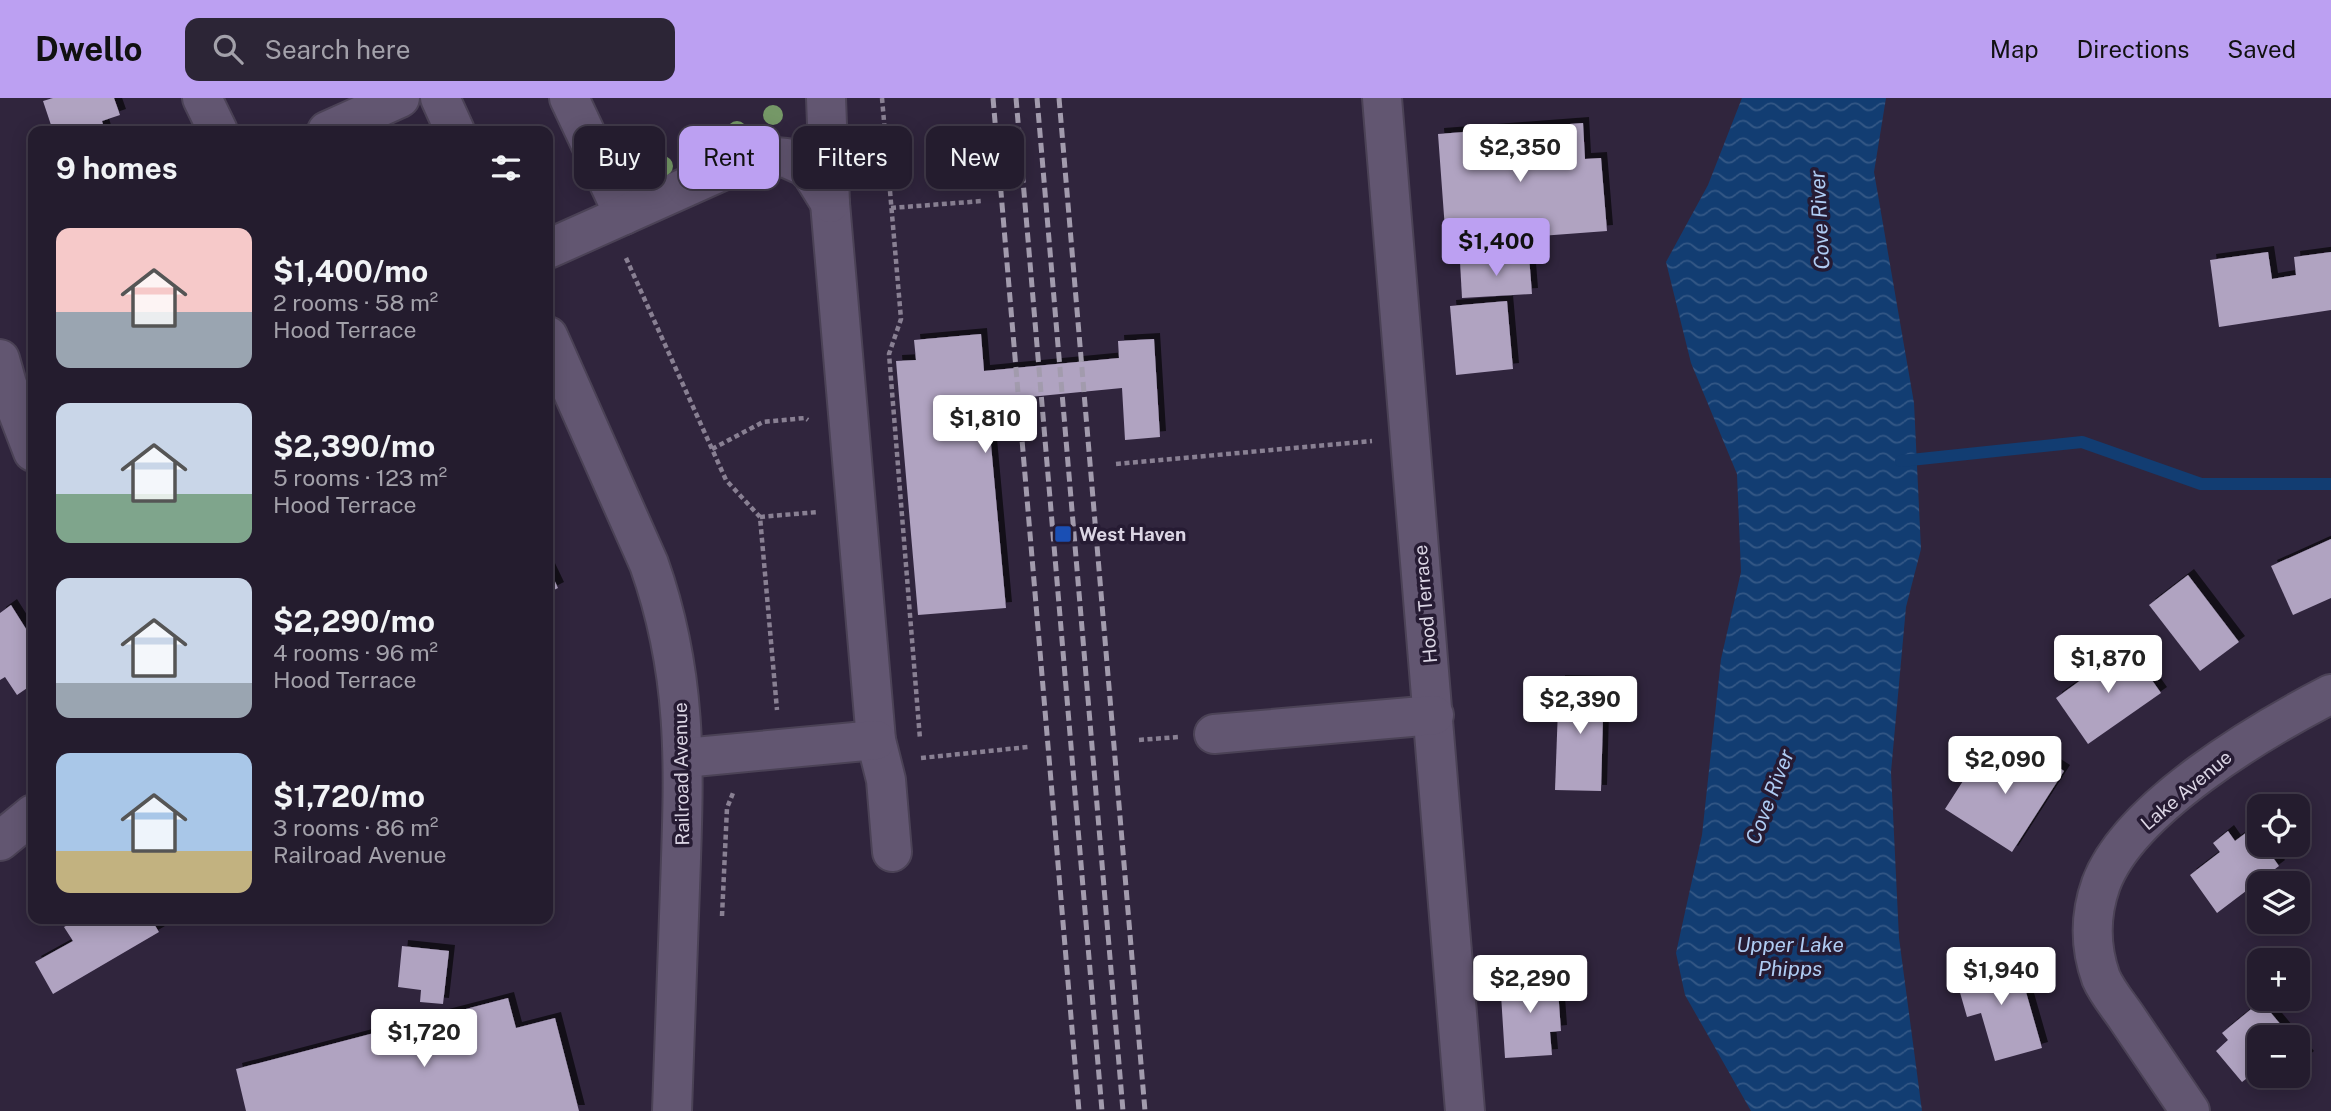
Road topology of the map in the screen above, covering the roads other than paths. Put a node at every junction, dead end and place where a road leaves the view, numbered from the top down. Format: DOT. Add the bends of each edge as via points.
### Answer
graph roads {
  1 [pos="202,98"];
  2 [pos="400,98"];
  3 [pos="440,98"];
  4 [pos="569,98"];
  5 [pos="826,98"];
  6 [pos="1382,98"];
  7 [pos="216,126"];
  8 [pos="338,126"];
  9 [pos="453,126"];
  10 [pos="830,203"];
  11 [pos="623,231"];
  12 [pos="553,248"];
  13 [pos="553,347"];
  14 [pos="0,359"];
  15 [pos="28,440"];
  16 [pos="2331,694"];
  17 [pos="1434,715"];
  18 [pos="1214,734"];
  19 [pos="876,740"];
  20 [pos="684,758"];
  21 [pos="28,818"];
  22 [pos="0,841"];
  23 [pos="892,852"];
  24 [pos="672,1111"];
  25 [pos="1465,1111"];
  26 [pos="2190,1111"];
  1 -- 7 [label="street"];
  2 -- 8 [label="street"];
  3 -- 9 [label="street"];
  4 -- 11 [label="street"];
  5 -- 10 [label="street"];
  6 -- 17 [label="street, Hood Terrace"];
  10 -- 11 [label="street" via="804,166 775,156 750,160"];
  10 -- 19 [label="street"];
  11 -- 12 [label="street"];
  13 -- 20 [label="street, Railroad Avenue" via="659,591 677,668"];
  14 -- 15 [label="street"];
  16 -- 26 [label="street, Lake Avenue" via="2241,745 2189,783 2128,841 2102,882 2092,941 2103,982"];
  17 -- 18 [label="street"];
  17 -- 25 [label="street, Hood Terrace"];
  19 -- 20 [label="street"];
  19 -- 23 [label="street" via="886,780"];
  20 -- 24 [label="street, Railroad Avenue"];
  21 -- 22 [label="street"];
}
